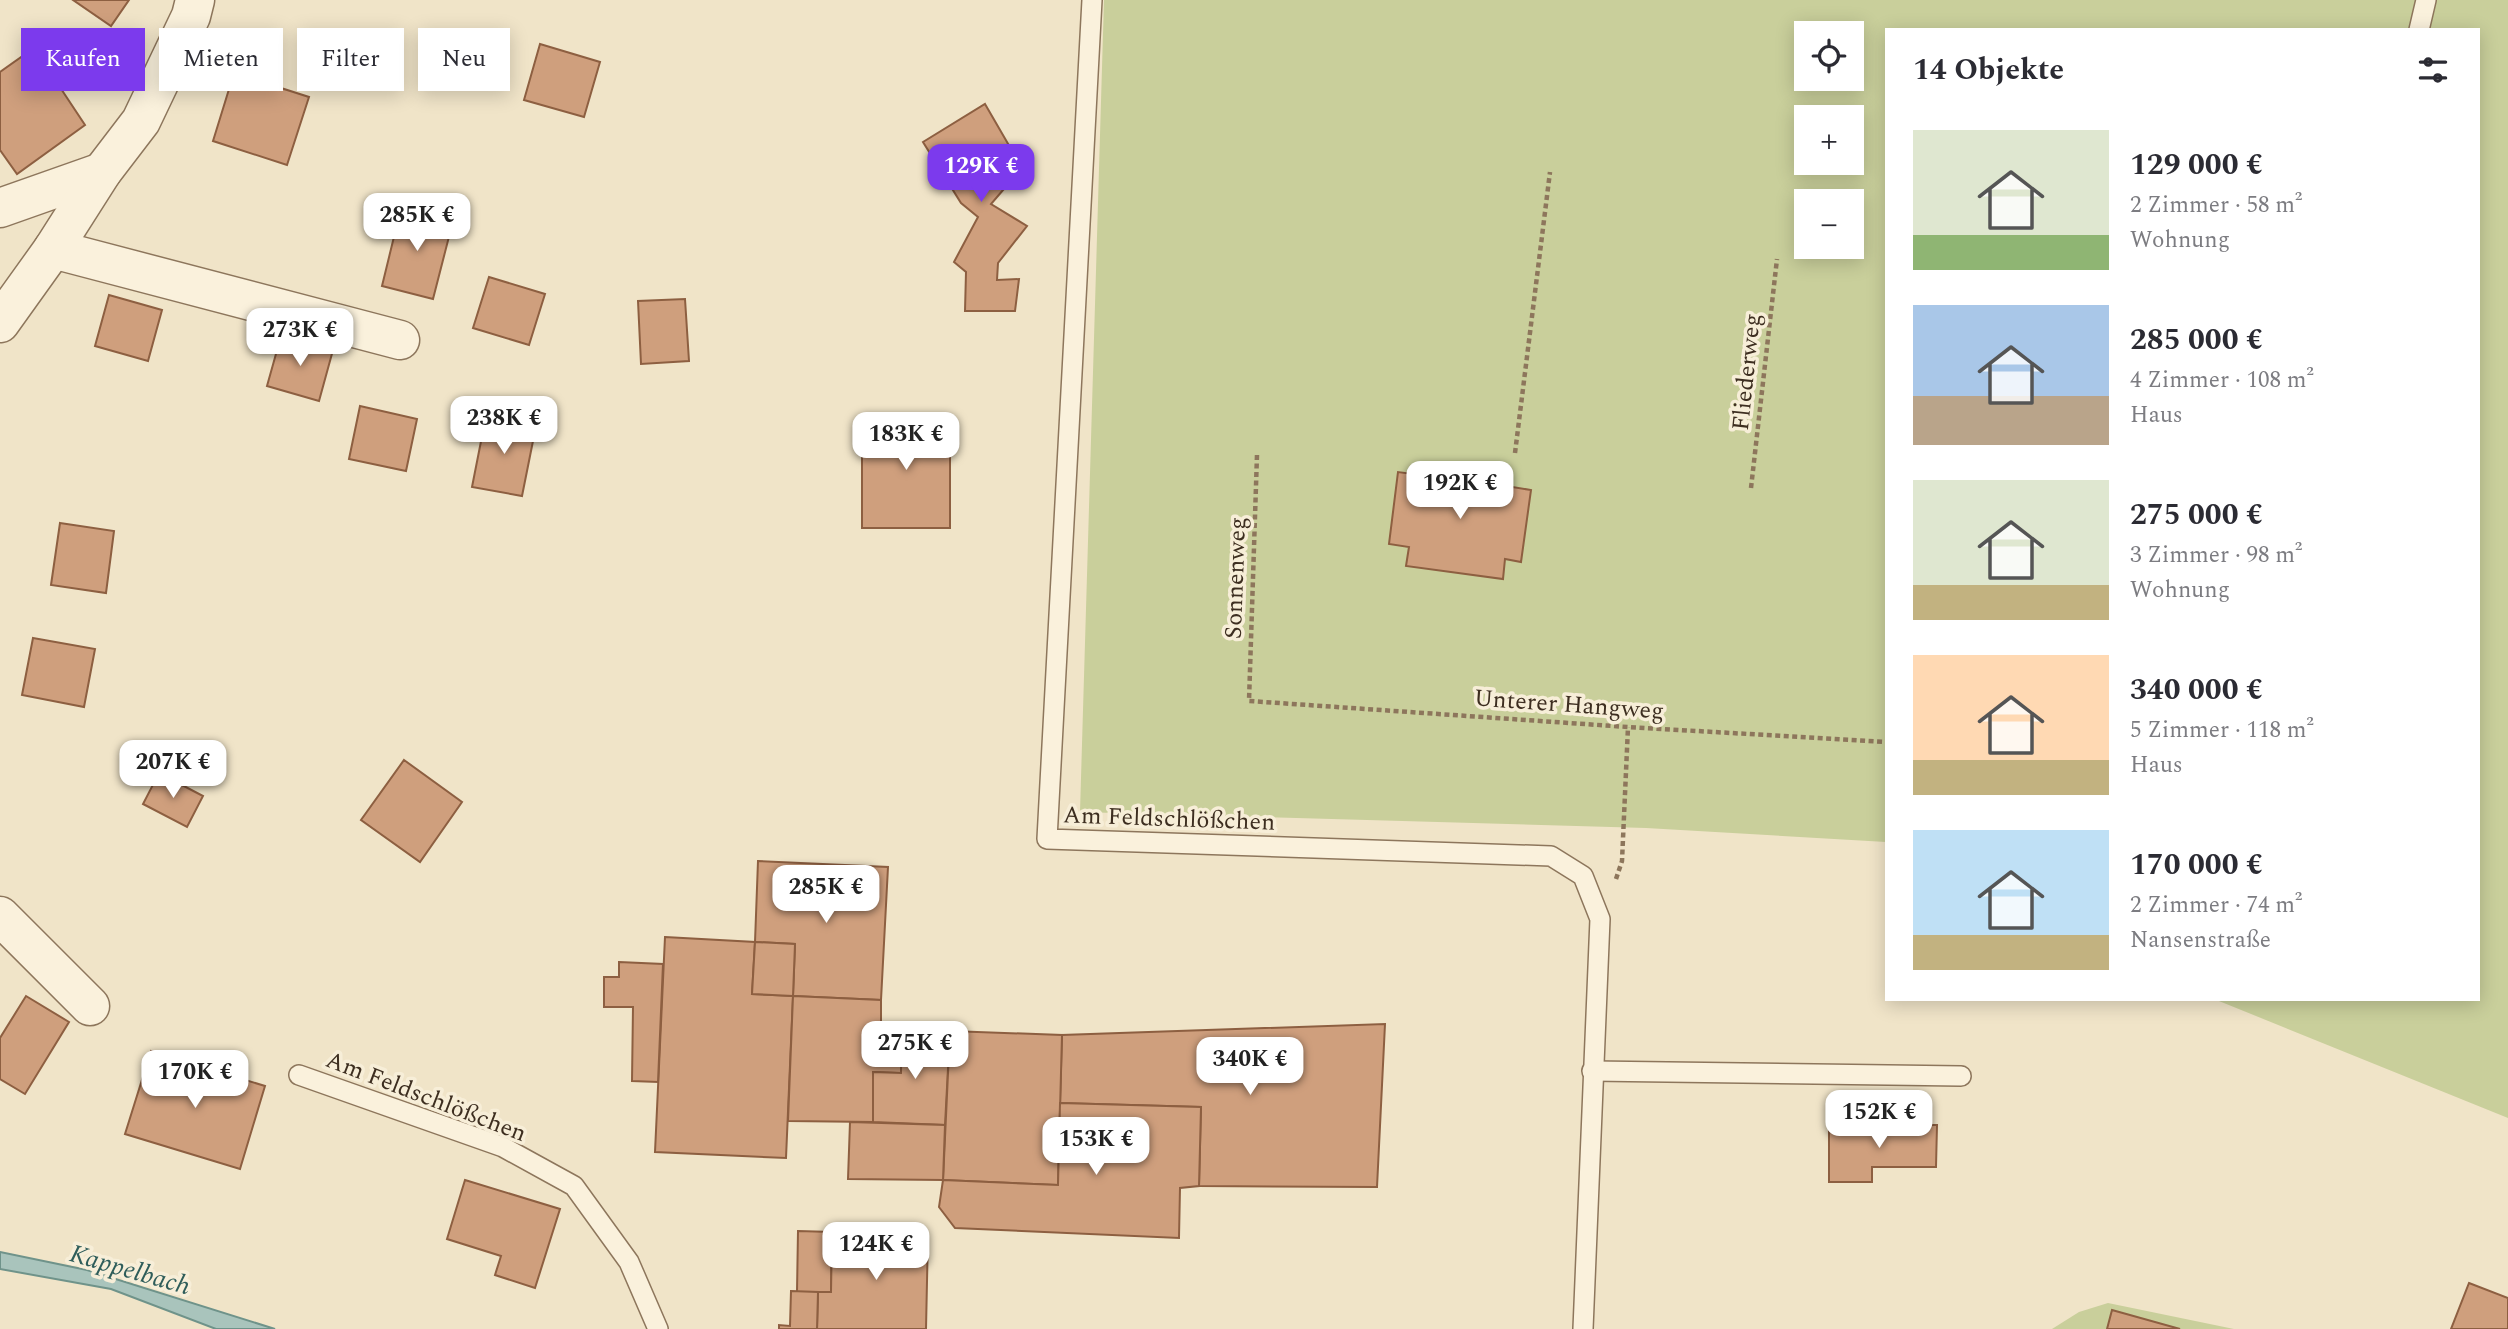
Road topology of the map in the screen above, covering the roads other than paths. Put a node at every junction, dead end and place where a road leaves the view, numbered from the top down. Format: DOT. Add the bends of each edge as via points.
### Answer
graph roads {
  1 [pos="195,0"];
  2 [pos="1092,0"];
  3 [pos="2426,0"];
  4 [pos="2419,28"];
  5 [pos="102,172"];
  6 [pos="0,208"];
  7 [pos="53,249"];
  8 [pos="0,323"];
  9 [pos="400,340"];
  10 [pos="0,916"];
  11 [pos="90,1006"];
  12 [pos="1592,1071"];
  13 [pos="299,1076"];
  14 [pos="1961,1076"];
  15 [pos="658,1329"];
  16 [pos="1583,1329"];
  1 -- 5 [label="street" via="141,121"];
  2 -- 12 [label="lane, Am Feldschlößchen" via="1047,839 1551,856 1583,876 1600,919"];
  3 -- 4 [label="lane"];
  5 -- 6 [label="street"];
  5 -- 7 [label="street"];
  7 -- 8 [label="street"];
  7 -- 9 [label="street"];
  10 -- 11 [label="street"];
  12 -- 14 [label="lane"];
  12 -- 16 [label="lane, Am Feldschlößchen"];
  13 -- 15 [label="lane, Am Feldschlößchen" via="503,1147 574,1186 629,1262"];
}
